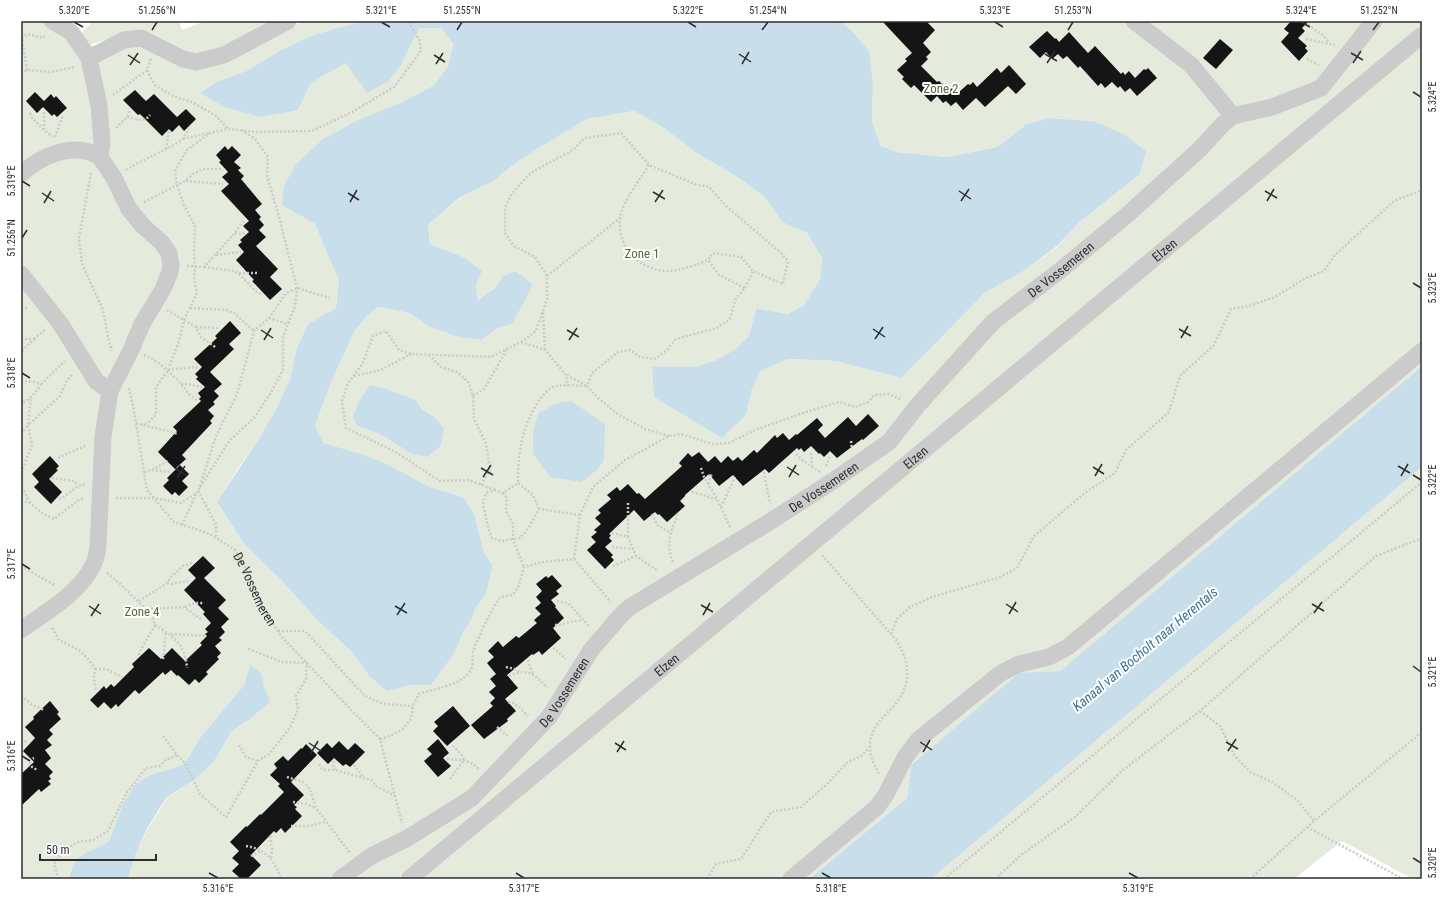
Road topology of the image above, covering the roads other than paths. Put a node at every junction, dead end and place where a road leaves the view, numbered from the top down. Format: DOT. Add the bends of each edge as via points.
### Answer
graph roads {
  1 [pos="288,21"];
  2 [pos="1134,21"];
  3 [pos="1374,21"];
  4 [pos="53,22"];
  5 [pos="1422,35"];
  6 [pos="89,58"];
  7 [pos="1233,116"];
  8 [pos="97,155"];
  9 [pos="21,174"];
  10 [pos="21,274"];
  11 [pos="1422,351"];
  12 [pos="110,391"];
  13 [pos="21,630"];
  14 [pos="340,879"];
  15 [pos="409,879"];
  16 [pos="791,879"];
  1 -- 6 [label="street" via="224,55 196,62 183,59 141,38 124,40"];
  2 -- 7 [label="street" via="1191,66"];
  3 -- 7 [label="street, De Vossemeren" via="1321,88 1272,107"];
  4 -- 6 [label="street" via="71,32"];
  5 -- 15 [label="street, Elzen"];
  6 -- 8 [label="street" via="99,106 102,143"];
  7 -- 14 [label="street, De Vossemeren" via="1127,215 994,322 916,406 889,442 775,518 630,607 591,650 549,717 472,798 406,839 371,856"];
  8 -- 9 [label="street" via="56,145"];
  8 -- 12 [label="street" via="114,178 129,209 169,253 171,265 155,303 142,324"];
  10 -- 12 [label="street" via="60,323 96,381"];
  11 -- 16 [label="street" via="1068,647 1049,657 1019,664 1001,672 919,739 906,756 877,807"];
  12 -- 13 [label="street" via="103,438 98,547 94,564 83,581 70,594"];
}
